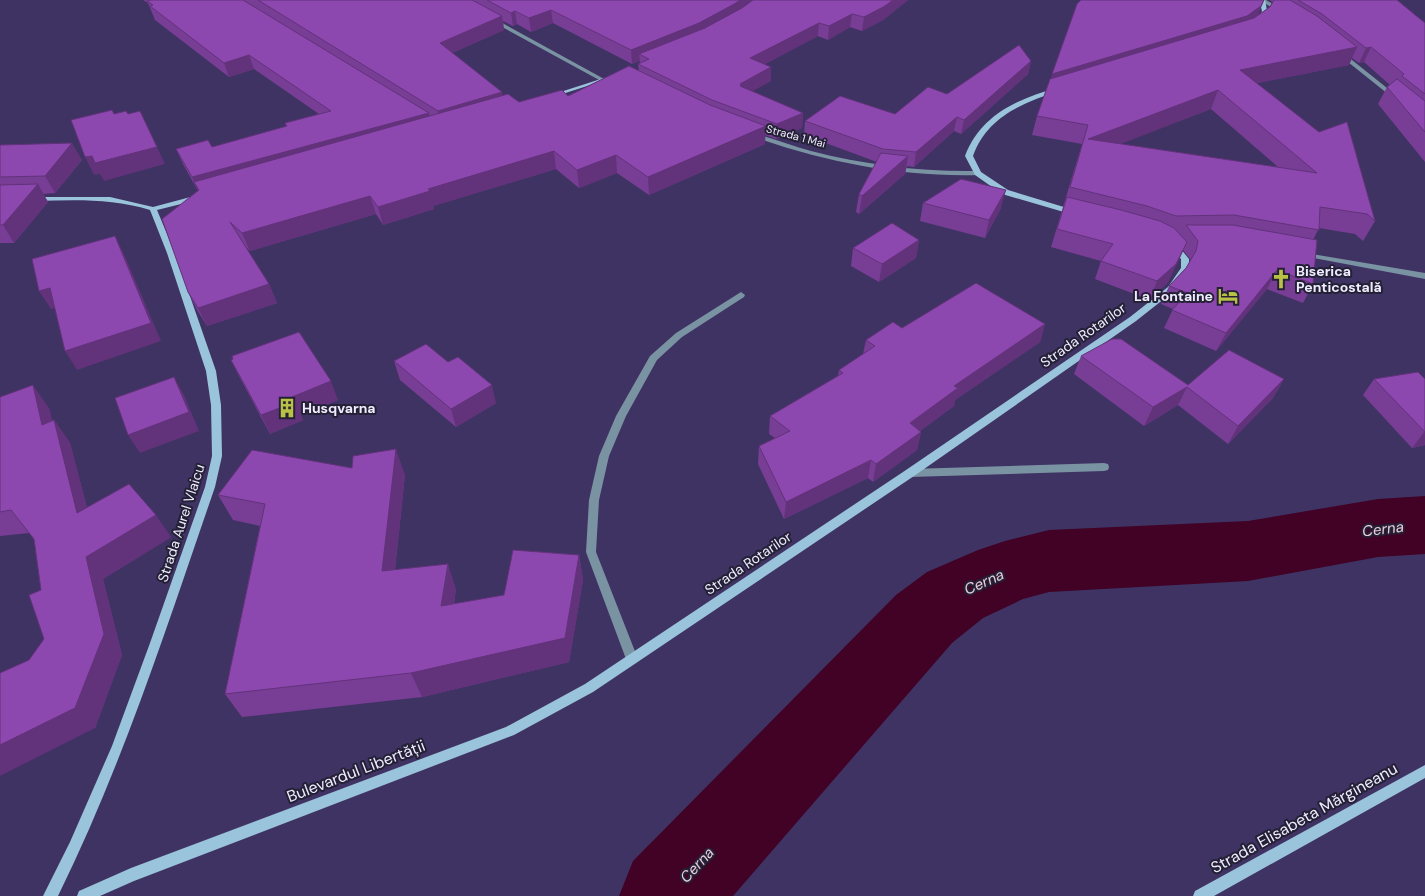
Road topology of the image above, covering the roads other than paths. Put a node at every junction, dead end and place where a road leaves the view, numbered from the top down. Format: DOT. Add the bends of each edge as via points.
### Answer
graph roads {
  1 [pos="1262,0"];
  2 [pos="483,14"];
  3 [pos="1291,16"];
  4 [pos="1252,28"];
  5 [pos="1337,51"];
  6 [pos="620,74"];
  7 [pos="603,80"];
  8 [pos="1068,86"];
  9 [pos="545,98"];
  10 [pos="1403,104"];
  11 [pos="743,131"];
  12 [pos="978,173"];
  13 [pos="201,196"];
  14 [pos="27,199"];
  15 [pos="153,209"];
  16 [pos="1080,215"];
  17 [pos="1183,240"];
  18 [pos="1291,252"];
  19 [pos="1425,276"];
  20 [pos="741,295"];
  21 [pos="1104,466"];
  22 [pos="910,473"];
  23 [pos="632,659"];
  24 [pos="1425,771"];
  25 [pos="50,896"];
  26 [pos="84,896"];
  27 [pos="1200,896"];
  1 -- 3 [label="street"];
  1 -- 4 [label="street" via="1265,11 1259,23"];
  2 -- 7 [label="street"];
  5 -- 10 [label="street"];
  6 -- 7 [label="street"];
  7 -- 9 [label="street"];
  8 -- 12 [label="street" via="1020,103 1004,112 978,136 972,143 969,156"];
  11 -- 12 [label="street, Strada 1 Mai" via="808,152 904,171 944,175"];
  12 -- 16 [label="street" via="1005,192"];
  13 -- 15 [label="street"];
  14 -- 15 [label="street" via="115,200"];
  15 -- 25 [label="street, Strada Aurel Vlaicu" via="211,371 216,405 216,456 210,487 124,731 94,806"];
  17 -- 22 [label="street, Strada Rotarilor" via="1168,240 1185,259 1185,268 1171,289 1133,319"];
  18 -- 19 [label="street"];
  20 -- 23 [label="street" via="679,334 653,358 621,416 604,456 594,500 590,552"];
  21 -- 22 [label="street"];
  22 -- 23 [label="street, Strada Rotarilor"];
  23 -- 26 [label="street, Bulevardul Libertății" via="560,706 510,731 131,875"];
  24 -- 27 [label="street, Strada Elisabeta Mărgineanu"];
}
